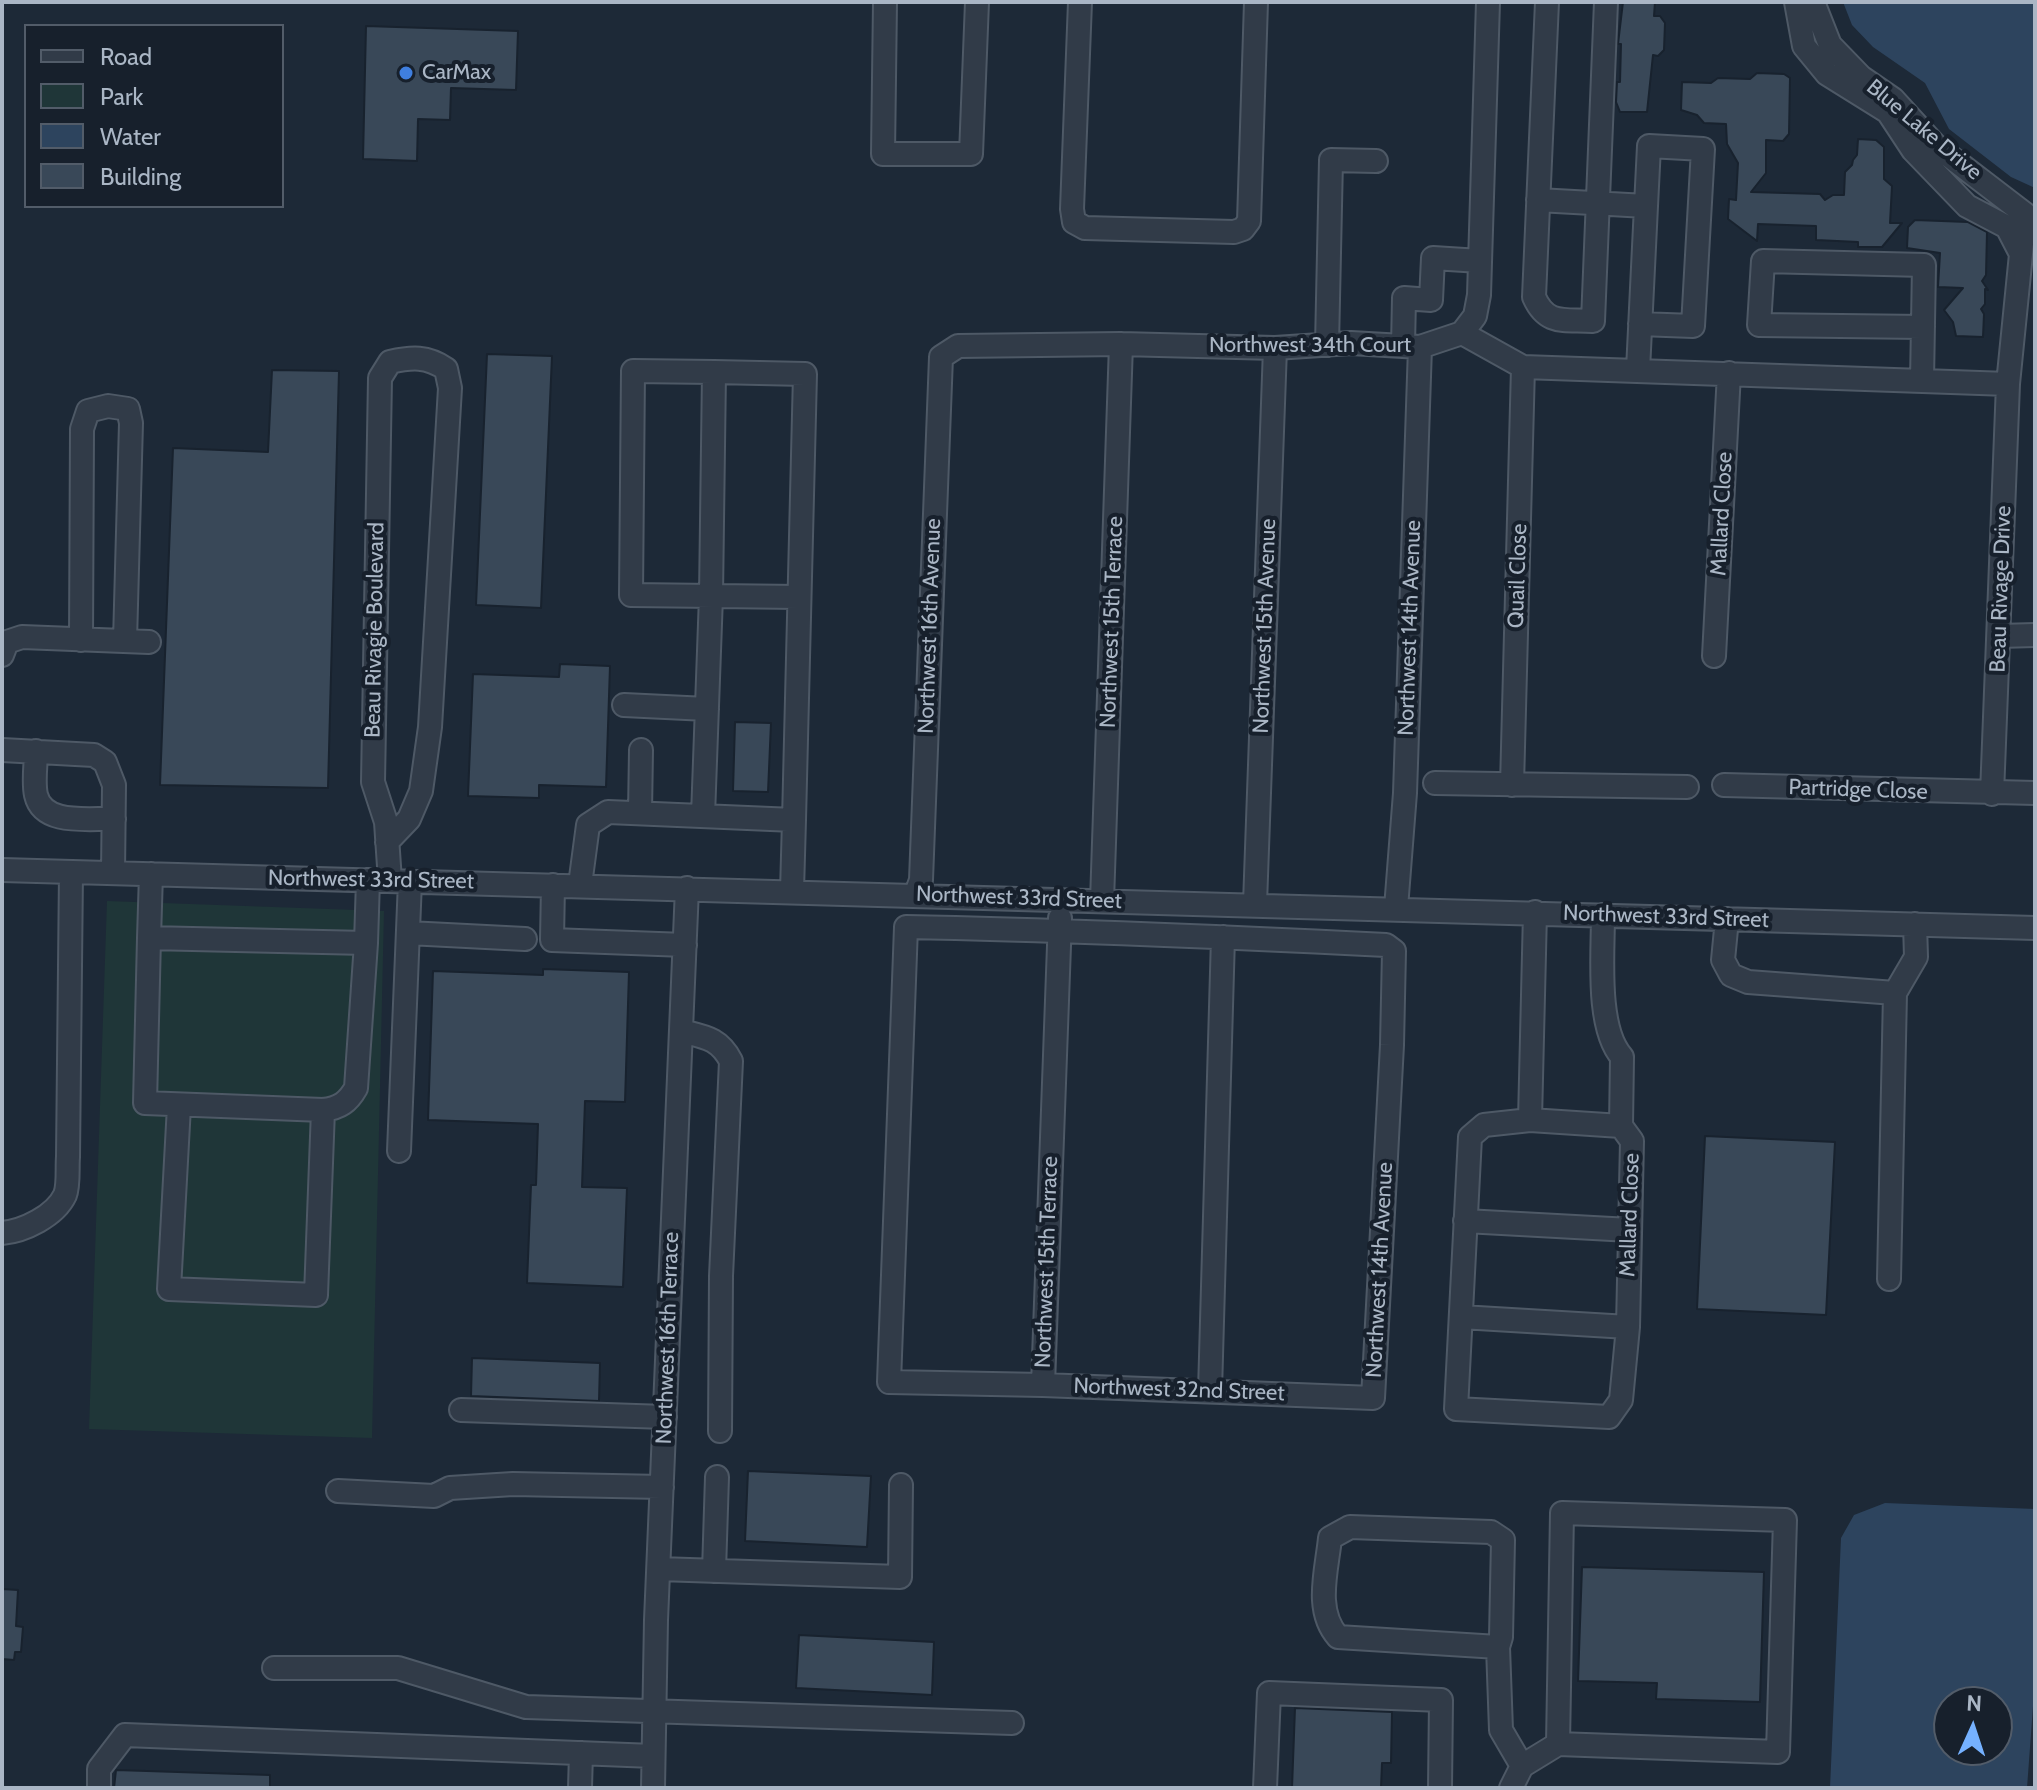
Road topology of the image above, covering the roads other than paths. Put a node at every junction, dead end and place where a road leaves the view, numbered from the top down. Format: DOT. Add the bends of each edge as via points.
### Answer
graph roads {
  1 [pos="885,2"];
  2 [pos="977,2"];
  3 [pos="1080,2"];
  4 [pos="1256,2"];
  5 [pos="1488,2"];
  6 [pos="1547,2"];
  7 [pos="1606,2"];
  8 [pos="1796,2"];
  9 [pos="1813,2"];
  10 [pos="1376,161"];
  11 [pos="1538,200"];
  12 [pos="1598,204"];
  13 [pos="1646,206"];
  14 [pos="2022,255"];
  15 [pos="1480,261"];
  16 [pos="2026,302"];
  17 [pos="1640,324"];
  18 [pos="1923,327"];
  19 [pos="1462,333"];
  20 [pos="1121,344"];
  21 [pos="1327,345"];
  22 [pos="1412,346"];
  23 [pos="1275,348"];
  24 [pos="941,357"];
  25 [pos="1523,367"];
  26 [pos="1638,370"];
  27 [pos="714,372"];
  28 [pos="1729,373"];
  29 [pos="1922,381"];
  30 [pos="2008,384"];
  31 [pos="711,596"];
  32 [pos="799,597"];
  33 [pos="2035,635"];
  34 [pos="1999,636"];
  35 [pos="81,640"];
  36 [pos="125,641"];
  37 [pos="149,642"];
  38 [pos="2,655"];
  39 [pos="1714,656"];
  40 [pos="624,705"];
  41 [pos="707,709"];
  42 [pos="2,750"];
  43 [pos="641,750"];
  44 [pos="36,751"];
  45 [pos="1435,783"];
  46 [pos="1512,785"];
  47 [pos="1724,785"];
  48 [pos="1687,787"];
  49 [pos="2035,793"];
  50 [pos="1992,794"];
  51 [pos="640,813"];
  52 [pos="703,816"];
  53 [pos="114,819"];
  54 [pos="794,820"];
  55 [pos="387,842"];
  56 [pos="2,870"];
  57 [pos="71,872"];
  58 [pos="113,873"];
  59 [pos="151,874"];
  60 [pos="389,881"];
  61 [pos="553,885"];
  62 [pos="580,885"];
  63 [pos="687,888"];
  64 [pos="792,891"];
  65 [pos="916,894"];
  66 [pos="1061,899"];
  67 [pos="1102,901"];
  68 [pos="1255,904"];
  69 [pos="1396,908"];
  70 [pos="1535,912"];
  71 [pos="1603,915"];
  72 [pos="1727,919"];
  73 [pos="1915,924"];
  74 [pos="2035,928"];
  75 [pos="1060,930"];
  76 [pos="408,933"];
  77 [pos="1223,937"];
  78 [pos="149,938"];
  79 [pos="525,939"];
  80 [pos="366,943"];
  81 [pos="685,945"];
  82 [pos="1895,993"];
  83 [pos="681,1031"];
  84 [pos="179,1106"];
  85 [pos="323,1110"];
  86 [pos="1530,1120"];
  87 [pos="1621,1126"];
  88 [pos="399,1151"];
  89 [pos="1465,1221"];
  90 [pos="1630,1230"];
  91 [pos="2,1233"];
  92 [pos="1889,1279"];
  93 [pos="1461,1317"];
  94 [pos="1628,1327"];
  95 [pos="1043,1385"];
  96 [pos="1210,1391"];
  97 [pos="1373,1398"];
  98 [pos="461,1410"];
  99 [pos="665,1417"];
  100 [pos="720,1431"];
  101 [pos="717,1477"];
  102 [pos="901,1485"];
  103 [pos="662,1487"];
  104 [pos="338,1491"];
  105 [pos="659,1569"];
  106 [pos="714,1571"];
  107 [pos="1498,1647"];
  108 [pos="274,1668"];
  109 [pos="655,1711"];
  110 [pos="1012,1723"];
  111 [pos="1558,1744"];
  112 [pos="581,1753"];
  113 [pos="653,1756"];
  114 [pos="1522,1766"];
  115 [pos="99,1788"];
  116 [pos="580,1788"];
  117 [pos="653,1788"];
  118 [pos="1265,1788"];
  119 [pos="1440,1788"];
  120 [pos="1511,1788"];
  1 -- 2 [label="street" via="883,154 971,154"];
  3 -- 4 [label="street" via="1074,222 1085,228 1234,232 1249,221"];
  5 -- 15 [label="street"];
  6 -- 11 [label="street"];
  7 -- 12 [label="street"];
  8 -- 14 [label="street, Blue Lake Drive" via="1804,46 1827,74 1888,112 1913,150 1967,206 2007,227"];
  9 -- 14 [label="street, Blue Lake Drive" via="1830,45 1861,77 1893,99 1935,145 2025,214"];
  10 -- 21 [label="street" via="1331,160"];
  11 -- 12 [label="street"];
  11 -- 12 [label="street" via="1534,297 1550,319 1593,321"];
  12 -- 13 [label="street"];
  13 -- 17 [label="street"];
  13 -- 17 [label="street" via="1649,146 1703,149 1693,326"];
  14 -- 16 [label="street, Blue Lake Drive"];
  15 -- 19 [label="street" via="1475,316"];
  15 -- 22 [label="street, Northwest 14th Avenue" via="1433,258 1431,300 1404,298"];
  16 -- 30 [label="street, Blue Lake Drive"];
  17 -- 26 [label="street"];
  18 -- 18 [label="street" via="1924,265 1763,261 1759,325"];
  18 -- 29 [label="street"];
  19 -- 22 [label="street, Northwest 34th Court"];
  19 -- 25 [label="street"];
  20 -- 23 [label="street, Northwest 34th Court"];
  20 -- 24 [label="street, Northwest 34th Court" via="958,346"];
  20 -- 67 [label="street, Northwest 15th Terrace"];
  21 -- 22 [label="street, Northwest 34th Court"];
  21 -- 23 [label="street, Northwest 34th Court"];
  22 -- 69 [label="street, Northwest 14th Avenue" via="1405,793"];
  23 -- 68 [label="street, Northwest 15th Avenue"];
  24 -- 65 [label="street, Northwest 16th Avenue" via="921,880"];
  25 -- 26 [label="street"];
  25 -- 46 [label="street, Quail Close"];
  26 -- 28 [label="street"];
  27 -- 31 [label="street"];
  27 -- 31 [label="street" via="633,371 631,595"];
  27 -- 32 [label="street" via="805,374"];
  28 -- 29 [label="street"];
  28 -- 39 [label="street, Mallard Close"];
  29 -- 30 [label="street"];
  30 -- 34 [label="street, Beau Rivage Drive"];
  31 -- 32 [label="street"];
  31 -- 41 [label="street"];
  32 -- 54 [label="street"];
  33 -- 34 [label="street"];
  34 -- 50 [label="street, Beau Rivage Drive"];
  35 -- 36 [label="street"];
  35 -- 36 [label="street" via="82,429 88,411 108,406 128,409 131,423"];
  35 -- 38 [label="street" via="22,637 7,642"];
  36 -- 37 [label="street"];
  40 -- 41 [label="street"];
  41 -- 52 [label="street"];
  42 -- 44 [label="street"];
  43 -- 51 [label="street"];
  44 -- 53 [label="street" via="94,755 105,762 114,785"];
  44 -- 53 [label="street" via="36,796 45,811 56,817"];
  45 -- 46 [label="street"];
  46 -- 48 [label="street"];
  47 -- 50 [label="street, Partridge Close"];
  49 -- 50 [label="street, Partridge Close"];
  51 -- 52 [label="street"];
  51 -- 62 [label="street" via="608,812 588,825"];
  52 -- 54 [label="street"];
  53 -- 58 [label="street"];
  54 -- 64 [label="street"];
  55 -- 55 [label="street, Beau Rivagie Boulevard" via="373,782 380,378 390,362 413,357 446,369 450,388 430,727 421,791 409,819"];
  55 -- 60 [label="street, Beau Rivagie Boulevard"];
  56 -- 57 [label="street, Northwest 33rd Street"];
  57 -- 58 [label="street, Northwest 33rd Street"];
  57 -- 91 [label="street" via="65,1194 46,1217"];
  58 -- 59 [label="street, Northwest 33rd Street"];
  59 -- 60 [label="street, Northwest 33rd Street"];
  59 -- 78 [label="street"];
  60 -- 61 [label="street, Northwest 33rd Street"];
  60 -- 76 [label="street"];
  60 -- 80 [label="street"];
  61 -- 62 [label="street, Northwest 33rd Street"];
  61 -- 81 [label="street" via="552,940"];
  62 -- 63 [label="street, Northwest 33rd Street"];
  63 -- 64 [label="street, Northwest 33rd Street"];
  63 -- 81 [label="street, Northwest 16th Terrace"];
  64 -- 65 [label="street, Northwest 33rd Street"];
  65 -- 66 [label="street, Northwest 33rd Street"];
  66 -- 67 [label="street, Northwest 33rd Street"];
  66 -- 75 [label="street, Northwest 15th Terrace"];
  67 -- 68 [label="street, Northwest 33rd Street"];
  68 -- 69 [label="street, Northwest 33rd Street"];
  69 -- 70 [label="street, Northwest 33rd Street"];
  70 -- 71 [label="street, Northwest 33rd Street"];
  70 -- 86 [label="street"];
  71 -- 72 [label="street, Northwest 33rd Street"];
  71 -- 87 [label="street" via="1605,1008 1612,1046 1622,1057"];
  72 -- 73 [label="street, Northwest 33rd Street"];
  72 -- 82 [label="street" via="1723,960 1731,975 1748,982"];
  73 -- 74 [label="street, Northwest 33rd Street"];
  73 -- 82 [label="street" via="1916,957"];
  75 -- 77 [label="street"];
  75 -- 95 [label="street, Northwest 15th Terrace"];
  75 -- 95 [label="street, Northwest 32nd Street" via="906,927 889,1382"];
  76 -- 79 [label="street"];
  76 -- 88 [label="street"];
  77 -- 96 [label="street"];
  77 -- 97 [label="street, Northwest 14th Avenue" via="1386,945 1394,951"];
  78 -- 80 [label="street"];
  78 -- 84 [label="street" via="145,1103"];
  80 -- 85 [label="street" via="356,1088 348,1101"];
  81 -- 83 [label="street, Northwest 16th Terrace"];
  82 -- 92 [label="street"];
  83 -- 99 [label="street, Northwest 16th Terrace"];
  83 -- 100 [label="street" via="723,1045 731,1061"];
  84 -- 85 [label="street"];
  84 -- 85 [label="street" via="169,1289 316,1295"];
  86 -- 87 [label="street, Mallard Close"];
  86 -- 89 [label="street, Mallard Close" via="1484,1125 1470,1137"];
  87 -- 90 [label="street, Mallard Close" via="1632,1141"];
  89 -- 90 [label="street"];
  89 -- 93 [label="street, Mallard Close"];
  90 -- 94 [label="street, Mallard Close"];
  93 -- 94 [label="street"];
  93 -- 94 [label="street, Mallard Close" via="1456,1409 1609,1417 1621,1400"];
  95 -- 96 [label="street, Northwest 32nd Street"];
  96 -- 97 [label="street, Northwest 32nd Street"];
  98 -- 99 [label="street"];
  99 -- 103 [label="street, Northwest 16th Terrace"];
  101 -- 106 [label="street"];
  102 -- 106 [label="street" via="900,1577"];
  103 -- 104 [label="street" via="513,1484 450,1488 434,1496"];
  103 -- 105 [label="street, Northwest 16th Terrace"];
  105 -- 106 [label="street"];
  105 -- 109 [label="street, Northwest 16th Terrace"];
  107 -- 107 [label="street" via="1338,1637 1323,1606 1330,1538 1350,1527 1491,1532 1503,1540"];
  107 -- 114 [label="street" via="1501,1730"];
  108 -- 109 [label="street" via="398,1668 526,1707"];
  109 -- 110 [label="street"];
  109 -- 113 [label="street, Northwest 16th Terrace"];
  111 -- 111 [label="street" via="1778,1752 1785,1520 1562,1513"];
  111 -- 114 [label="street"];
  112 -- 113 [label="street"];
  112 -- 115 [label="street" via="125,1735 99,1769"];
  112 -- 116 [label="street"];
  113 -- 117 [label="street, Northwest 16th Terrace"];
  114 -- 120 [label="street"];
  118 -- 119 [label="street" via="1269,1693 1441,1700"];
}
